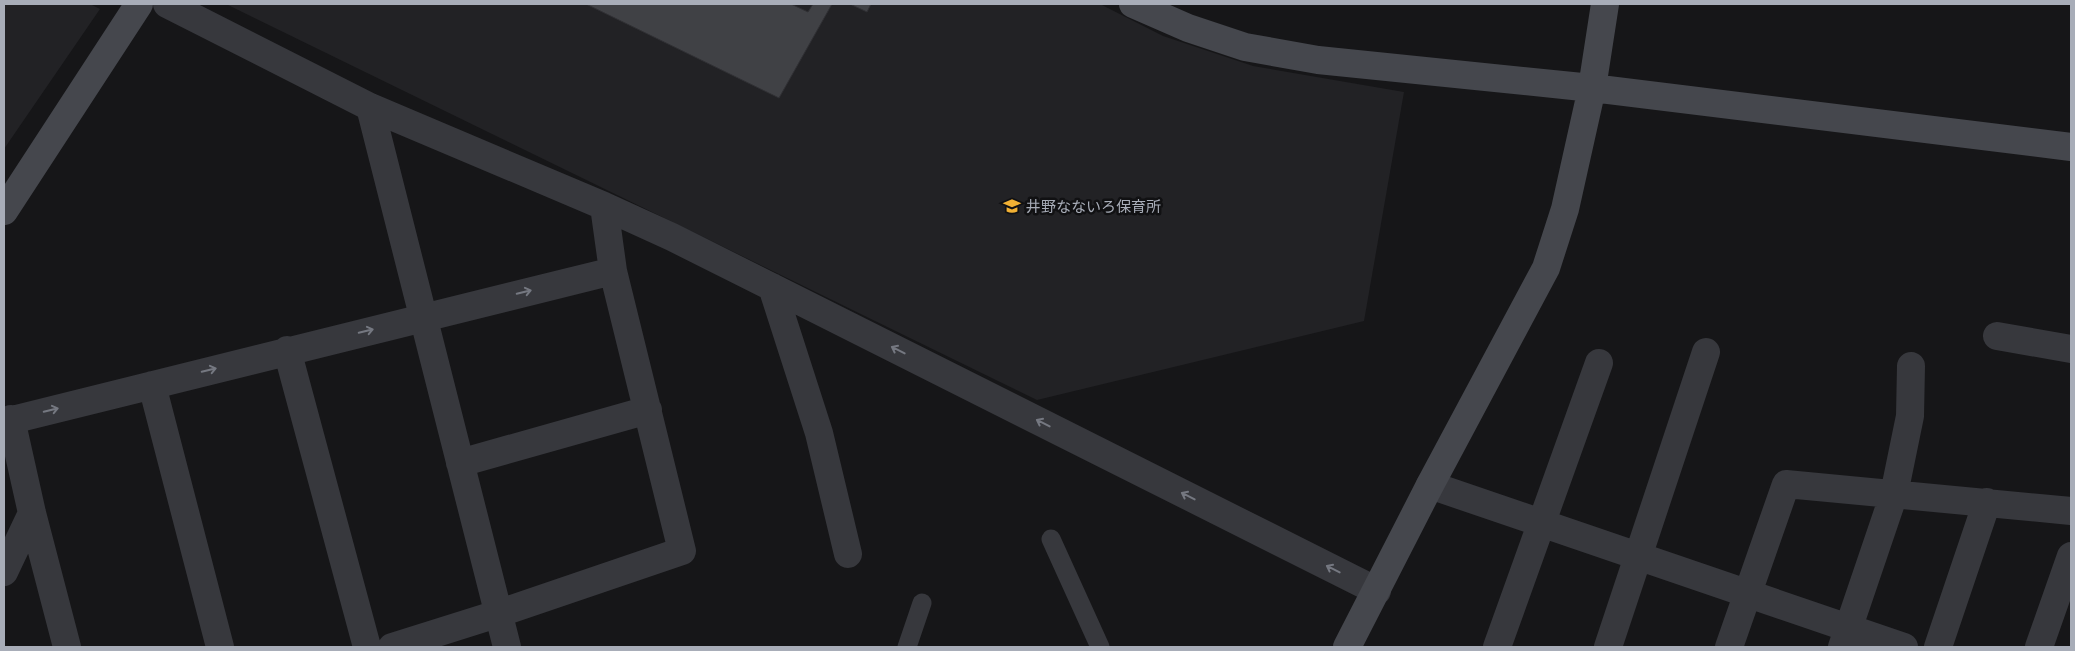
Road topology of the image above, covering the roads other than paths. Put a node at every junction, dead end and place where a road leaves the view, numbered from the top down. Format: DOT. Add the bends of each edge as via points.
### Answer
graph roads {
  1 [pos="139,4"];
  2 [pos="167,4"];
  3 [pos="1133,4"];
  4 [pos="1605,4"];
  5 [pos="1592,88"];
  6 [pos="370,106"];
  7 [pos="2056,145"];
  8 [pos="604,206"];
  9 [pos="4,211"];
  10 [pos="612,271"];
  11 [pos="772,287"];
  12 [pos="423,317"];
  13 [pos="1997,336"];
  14 [pos="2071,349"];
  15 [pos="287,350"];
  16 [pos="1706,352"];
  17 [pos="1599,363"];
  18 [pos="1911,366"];
  19 [pos="152,385"];
  20 [pos="648,410"];
  21 [pos="8,420"];
  22 [pos="460,463"];
  23 [pos="1430,485"];
  24 [pos="1894,494"];
  25 [pos="1987,502"];
  26 [pos="2071,510"];
  27 [pos="32,513"];
  28 [pos="1542,524"];
  29 [pos="1051,539"];
  30 [pos="848,554"];
  31 [pos="2071,556"];
  32 [pos="1638,557"];
  33 [pos="4,572"];
  34 [pos="1377,591"];
  35 [pos="1748,594"];
  36 [pos="922,603"];
  37 [pos="497,614"];
  38 [pos="1845,638"];
  39 [pos="67,647"];
  40 [pos="220,647"];
  41 [pos="366,647"];
  42 [pos="392,647"];
  43 [pos="507,647"];
  44 [pos="907,647"];
  45 [pos="1100,647"];
  46 [pos="1347,647"];
  47 [pos="1497,647"];
  48 [pos="1608,647"];
  49 [pos="1729,647"];
  50 [pos="1904,647"];
  51 [pos="1938,647"];
  52 [pos="2039,647"];
  1 -- 9 [label="street"];
  2 -- 6 [label="street"];
  3 -- 5 [label="street" via="1188,28 1254,48 1318,60"];
  4 -- 5 [label="street"];
  5 -- 7 [label="street"];
  5 -- 23 [label="street" via="1565,209 1546,268"];
  6 -- 8 [label="street"];
  6 -- 12 [label="street"];
  8 -- 10 [label="street"];
  8 -- 11 [label="street"];
  12 -- 10 [label="street, one-way"];
  10 -- 20 [label="street"];
  11 -- 30 [label="street" via="819,433"];
  34 -- 11 [label="street, one-way"];
  15 -- 12 [label="street, one-way"];
  12 -- 22 [label="street"];
  13 -- 14 [label="street"];
  19 -- 15 [label="street, one-way"];
  15 -- 41 [label="street"];
  16 -- 32 [label="street"];
  17 -- 28 [label="street"];
  18 -- 24 [label="street" via="1910,416"];
  21 -- 19 [label="street, one-way"];
  19 -- 40 [label="street"];
  20 -- 22 [label="street"];
  20 -- 37 [label="street" via="682,551"];
  21 -- 27 [label="street"];
  22 -- 37 [label="street"];
  23 -- 28 [label="street"];
  23 -- 34 [label="street"];
  24 -- 25 [label="street"];
  24 -- 35 [label="street" via="1786,484"];
  24 -- 38 [label="street"];
  25 -- 26 [label="street"];
  25 -- 51 [label="street"];
  27 -- 33 [label="street"];
  27 -- 39 [label="street"];
  28 -- 32 [label="street"];
  28 -- 47 [label="street"];
  29 -- 45 [label="lane"];
  31 -- 52 [label="street"];
  32 -- 35 [label="street"];
  32 -- 48 [label="street"];
  34 -- 46 [label="street"];
  35 -- 38 [label="street"];
  35 -- 49 [label="street"];
  36 -- 44 [label="lane"];
  37 -- 42 [label="street"];
  37 -- 43 [label="street"];
  38 -- 50 [label="street"];
}
